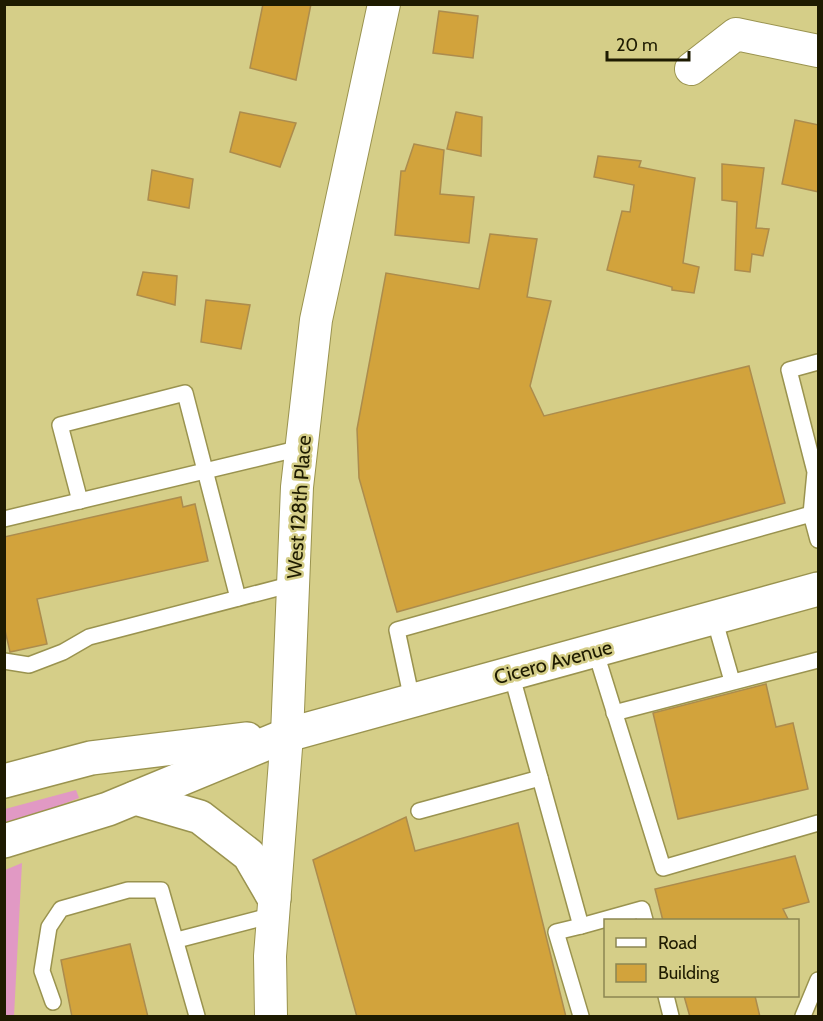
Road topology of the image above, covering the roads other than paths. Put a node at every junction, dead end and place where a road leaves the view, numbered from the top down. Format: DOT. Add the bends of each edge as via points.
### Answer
graph roads {
  1 [pos="384,4"];
  2 [pos="819,51"];
  3 [pos="691,69"];
  4 [pos="819,362"];
  5 [pos="301,448"];
  6 [pos="205,471"];
  7 [pos="816,481"];
  8 [pos="80,501"];
  9 [pos="811,514"];
  10 [pos="4,519"];
  11 [pos="819,540"];
  12 [pos="293,584"];
  13 [pos="819,589"];
  14 [pos="238,598"];
  15 [pos="714,618"];
  16 [pos="595,650"];
  17 [pos="819,660"];
  18 [pos="4,661"];
  19 [pos="511,673"];
  20 [pos="732,681"];
  21 [pos="412,700"];
  22 [pos="615,713"];
  23 [pos="287,735"];
  24 [pos="540,778"];
  25 [pos="4,781"];
  26 [pos="135,798"];
  27 [pos="419,811"];
  28 [pos="819,823"];
  29 [pos="4,841"];
  30 [pos="274,906"];
  31 [pos="606,919"];
  32 [pos="644,919"];
  33 [pos="604,920"];
  34 [pos="581,926"];
  35 [pos="177,940"];
  36 [pos="819,980"];
  37 [pos="666,997"];
  38 [pos="53,1002"];
  39 [pos="197,1017"];
  40 [pos="272,1017"];
  41 [pos="581,1017"];
  42 [pos="671,1017"];
  43 [pos="803,1017"];
  1 -- 5 [label="street, West 128th Place" via="316,320"];
  2 -- 3 [label="street" via="736,34"];
  4 -- 7 [label="lane" via="789,370"];
  5 -- 6 [label="lane"];
  5 -- 12 [label="street, West 128th Place"];
  6 -- 8 [label="lane"];
  6 -- 8 [label="lane" via="185,393 60,425"];
  6 -- 14 [label="lane"];
  7 -- 9 [label="lane"];
  8 -- 10 [label="lane"];
  9 -- 11 [label="lane"];
  9 -- 21 [label="lane" via="397,630"];
  12 -- 14 [label="lane"];
  12 -- 23 [label="street, West 128th Place"];
  13 -- 15 [label="main road, Cicero Avenue"];
  14 -- 18 [label="lane" via="89,637 28,665"];
  15 -- 16 [label="main road, Cicero Avenue"];
  15 -- 20 [label="lane"];
  16 -- 19 [label="main road, Cicero Avenue"];
  16 -- 22 [label="lane"];
  17 -- 20 [label="lane"];
  19 -- 21 [label="main road, Cicero Avenue"];
  19 -- 24 [label="lane"];
  20 -- 22 [label="lane"];
  21 -- 23 [label="main road, Cicero Avenue"];
  22 -- 28 [label="lane" via="663,868"];
  23 -- 25 [label="main road, Cicero Avenue" via="92,758"];
  23 -- 26 [label="main road, Cicero Avenue"];
  23 -- 30 [label="street, West 128th Place"];
  24 -- 27 [label="lane"];
  24 -- 34 [label="lane"];
  26 -- 29 [label="main road, Cicero Avenue"];
  26 -- 30 [label="main road" via="200,817 249,855"];
  30 -- 35 [label="lane"];
  30 -- 40 [label="street, West 128th Place" via="270,956"];
  31 -- 32 [label="lane" via="642,909"];
  33 -- 34 [label="lane"];
  34 -- 41 [label="lane" via="556,932"];
  35 -- 38 [label="lane" via="161,890 128,890 61,909 49,927 42,971"];
  35 -- 39 [label="lane"];
  36 -- 43 [label="lane"];
  37 -- 42 [label="lane"];
}
